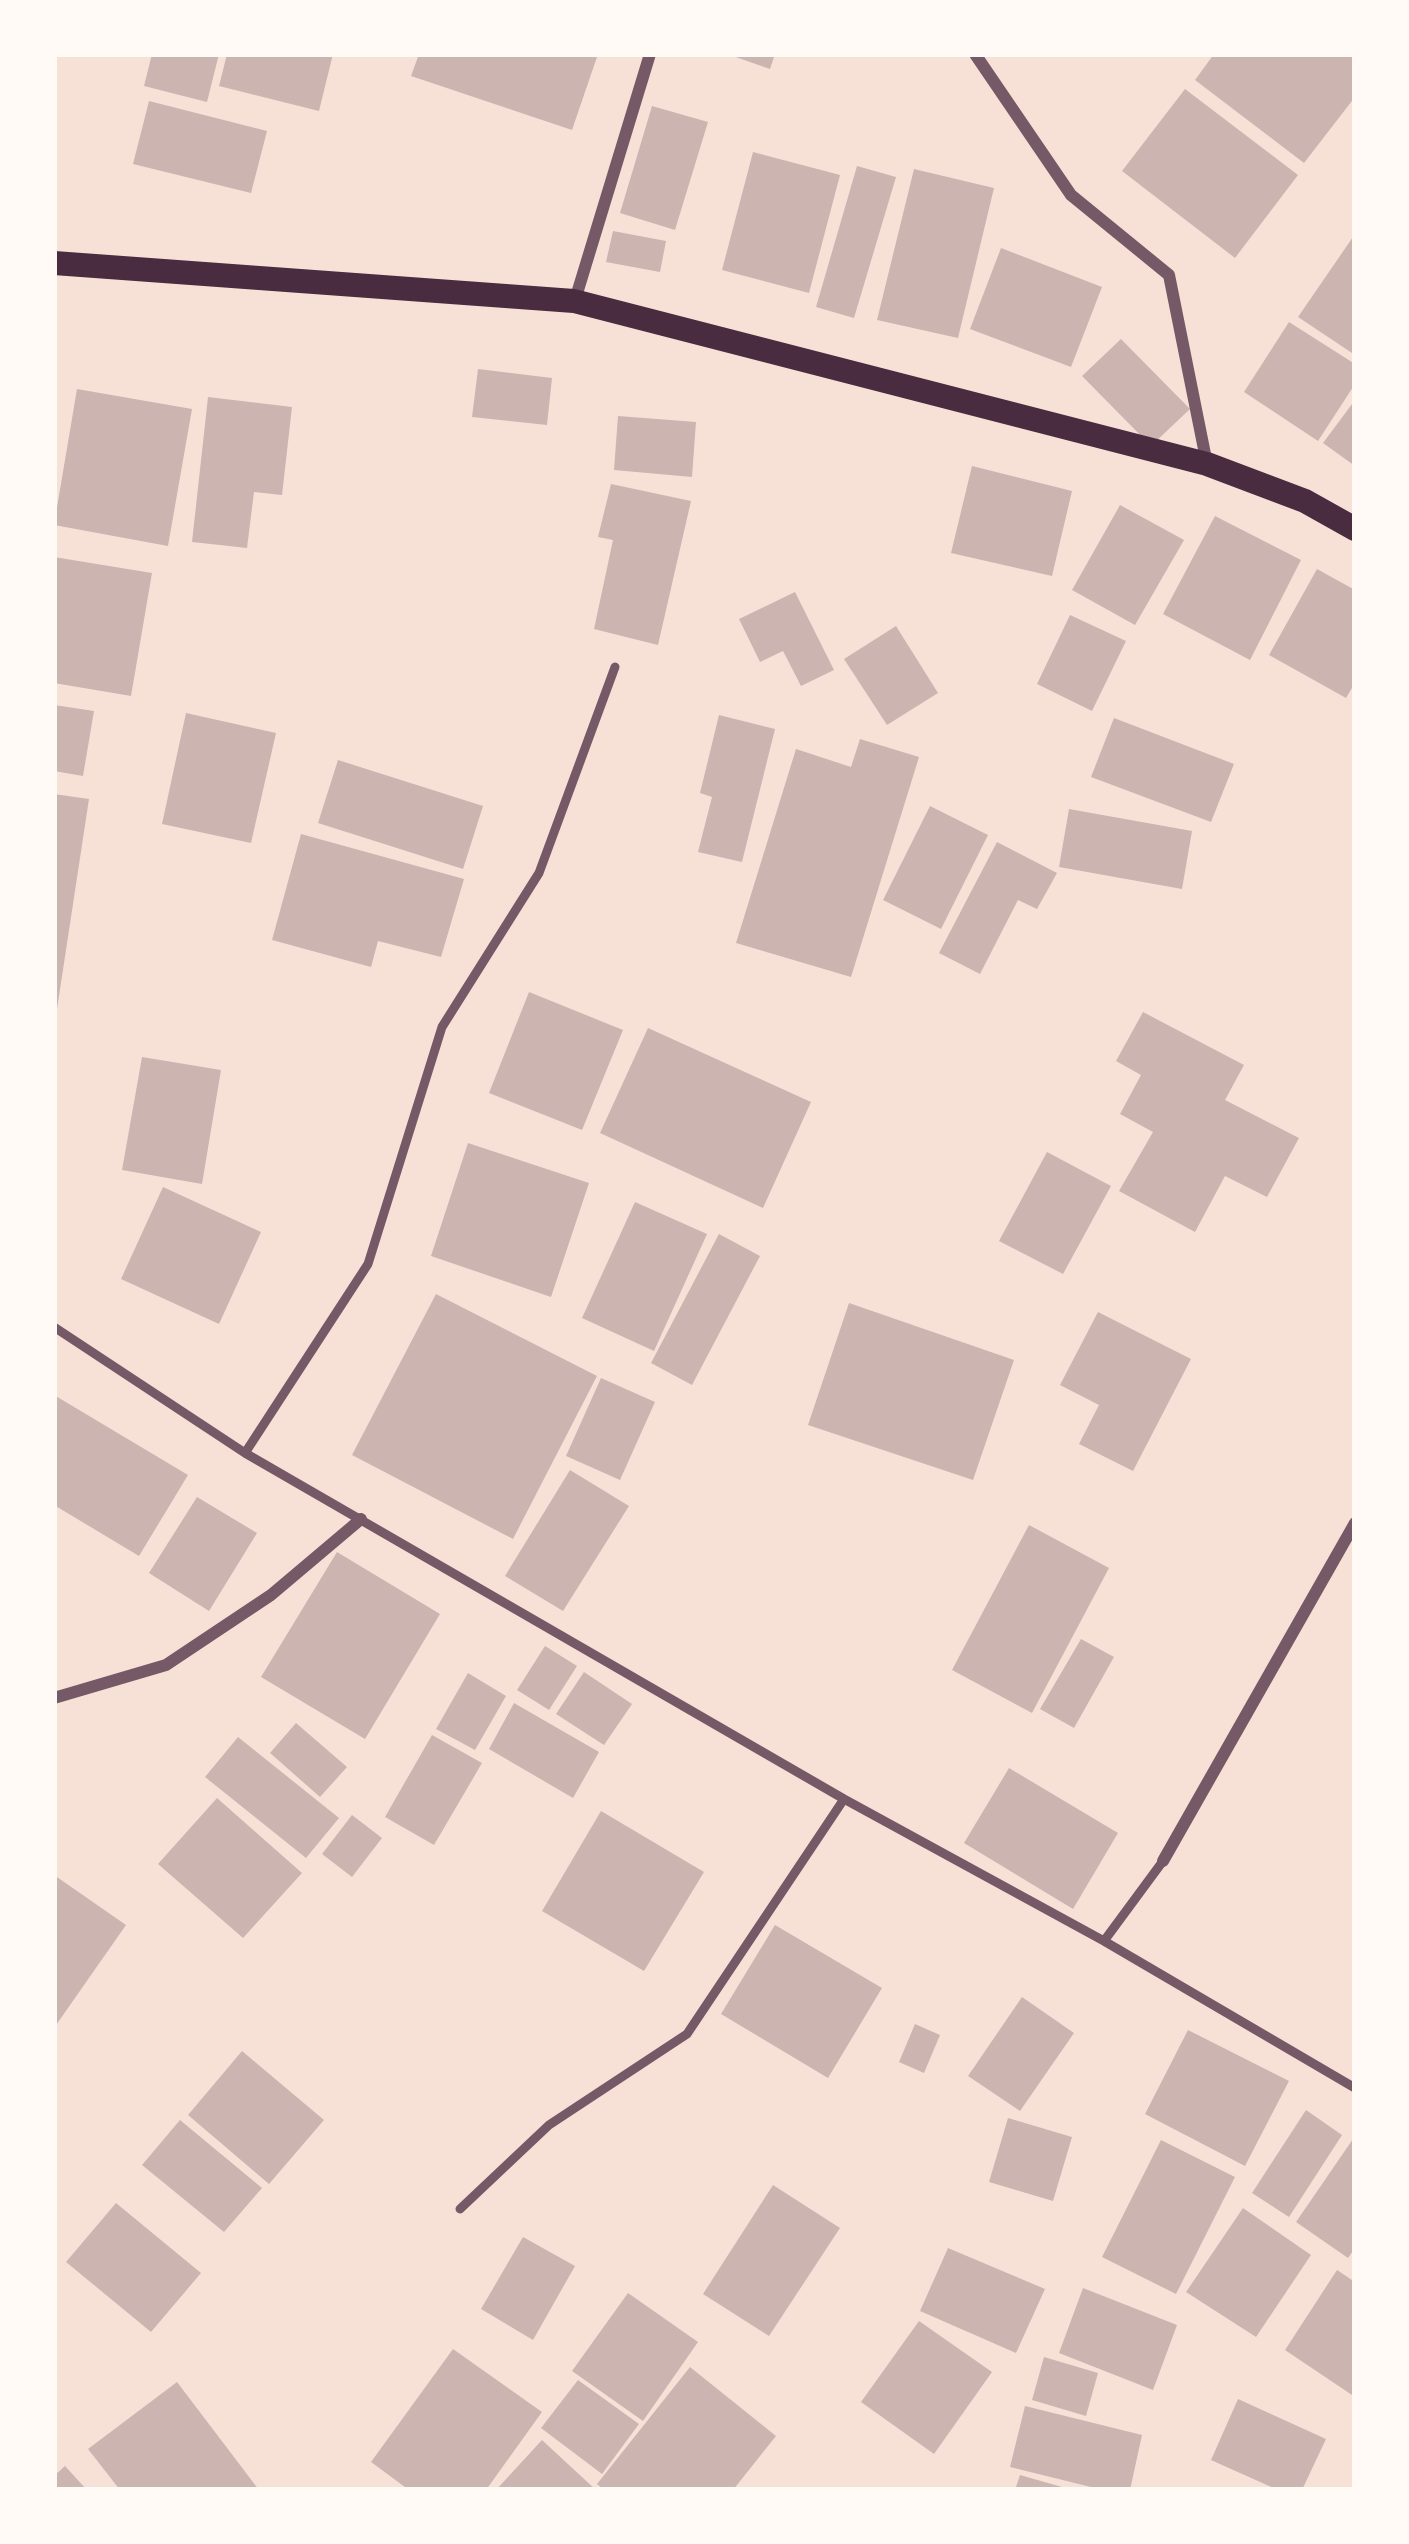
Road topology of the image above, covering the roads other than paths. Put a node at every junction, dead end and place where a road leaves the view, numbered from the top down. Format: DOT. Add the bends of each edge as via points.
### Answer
graph roads {
  1 [pos="650,54"];
  2 [pos="975,54"];
  3 [pos="54,263"];
  4 [pos="574,302"];
  5 [pos="1207,464"];
  6 [pos="1355,529"];
  7 [pos="615,667"];
  8 [pos="54,1327"];
  9 [pos="245,1453"];
  10 [pos="361,1519"];
  11 [pos="1355,1523"];
  12 [pos="54,1698"];
  13 [pos="844,1799"];
  14 [pos="1163,1861"];
  15 [pos="1104,1941"];
  16 [pos="1355,2089"];
  17 [pos="460,2209"];
  1 -- 4 [label="street"];
  2 -- 5 [label="street" via="1071,195 1169,275"];
  3 -- 4 [label="main road"];
  4 -- 5 [label="main road"];
  5 -- 6 [label="main road"];
  7 -- 9 [label="lane" via="539,873 442,1027 368,1264"];
  8 -- 9 [label="lane"];
  9 -- 10 [label="lane"];
  10 -- 12 [label="street" via="271,1595 166,1665"];
  10 -- 13 [label="lane"];
  11 -- 14 [label="street"];
  13 -- 15 [label="lane"];
  13 -- 17 [label="lane" via="687,2034 549,2125"];
  14 -- 15 [label="lane"];
  15 -- 16 [label="lane"];
}
